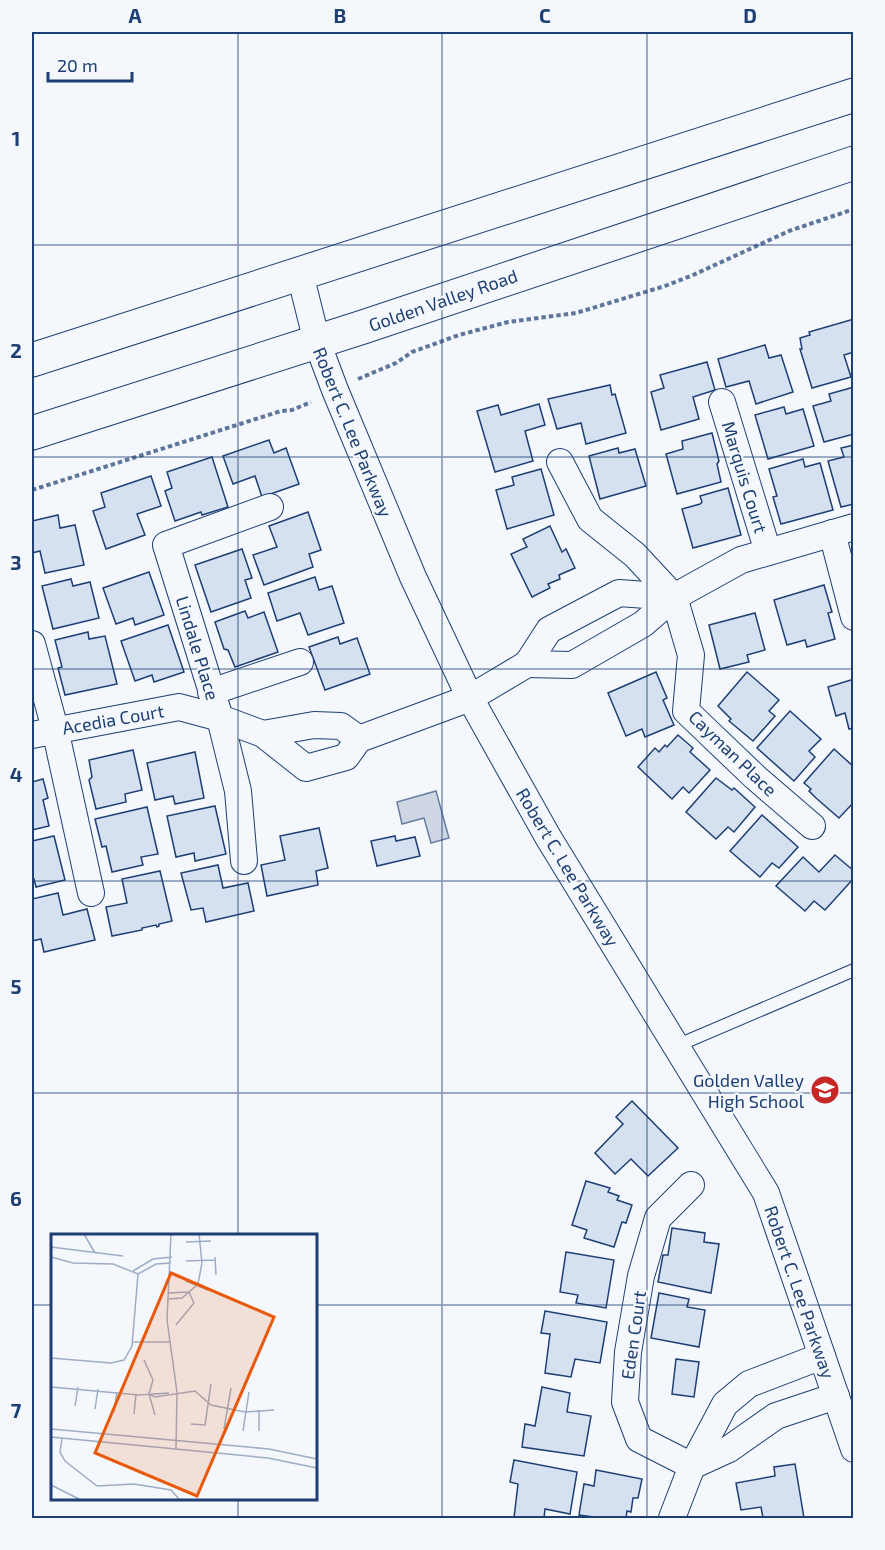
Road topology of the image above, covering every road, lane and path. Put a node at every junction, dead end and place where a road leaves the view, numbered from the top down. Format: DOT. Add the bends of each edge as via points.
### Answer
graph roads {
  1 [pos="854,95"];
  2 [pos="854,163"];
  3 [pos="854,209"];
  4 [pos="300,274"];
  5 [pos="316,342"];
  6 [pos="32,360"];
  7 [pos="335,390"];
  8 [pos="722,402"];
  9 [pos="32,433"];
  10 [pos="560,462"];
  11 [pos="32,490"];
  12 [pos="270,507"];
  13 [pos="843,530"];
  14 [pos="768,552"];
  15 [pos="674,597"];
  16 [pos="854,617"];
  17 [pos="32,644"];
  18 [pos="300,662"];
  19 [pos="526,664"];
  20 [pos="211,693"];
  21 [pos="470,698"];
  22 [pos="219,718"];
  23 [pos="43,732"];
  24 [pos="263,734"];
  25 [pos="359,740"];
  26 [pos="812,826"];
  27 [pos="244,861"];
  28 [pos="91,893"];
  29 [pos="854,970"];
  30 [pos="676,1046"];
  31 [pos="691,1185"];
  32 [pos="822,1356"];
  33 [pos="836,1396"];
  34 [pos="854,1449"];
  35 [pos="692,1466"];
  36 [pos="672,1518"];
  1 -- 4 [label="main road"];
  2 -- 5 [label="main road, Golden Valley Road"];
  3 -- 7 [label="path" via="789,231 665,286 576,313 508,322 427,345"];
  4 -- 5 [label="street, Robert C. Lee Parkway"];
  4 -- 6 [label="main road"];
  5 -- 7 [label="street, Robert C. Lee Parkway"];
  5 -- 9 [label="main road, Golden Valley Road"];
  7 -- 11 [label="path" via="292,410"];
  7 -- 21 [label="street, Robert C. Lee Parkway" via="413,577"];
  8 -- 14 [label="street, Marquis Court"];
  10 -- 15 [label="street, Cayman Place" via="590,519 636,555"];
  12 -- 20 [label="street, Lindale Place" via="166,546"];
  13 -- 14 [label="street"];
  13 -- 16 [label="street"];
  14 -- 15 [label="street" via="741,560"];
  15 -- 19 [label="street" via="643,624 572,665"];
  15 -- 19 [label="street" via="619,593 549,630"];
  15 -- 26 [label="street, Cayman Place" via="691,655 686,711"];
  17 -- 23 [label="street"];
  18 -- 20 [label="street"];
  19 -- 21 [label="street, Acedia Court"];
  20 -- 22 [label="street, Lindale Place"];
  21 -- 25 [label="street, Acedia Court"];
  21 -- 30 [label="street, Robert C. Lee Parkway" via="548,837"];
  22 -- 23 [label="street, Acedia Court" via="179,707"];
  22 -- 24 [label="street, Acedia Court"];
  22 -- 27 [label="street, Lindale Place" via="238,791"];
  23 -- 28 [label="street"];
  24 -- 25 [label="street, Acedia Court" via="314,725 341,726"];
  24 -- 25 [label="street, Acedia Court" via="306,768 346,757"];
  29 -- 30 [label="lane"];
  30 -- 32 [label="street, Robert C. Lee Parkway" via="766,1193"];
  31 -- 35 [label="street, Eden Court" via="658,1218 633,1319 625,1402 639,1439"];
  32 -- 33 [label="street, Robert C. Lee Parkway"];
  32 -- 35 [label="street" via="749,1384 725,1404"];
  33 -- 34 [label="street, Robert C. Lee Parkway"];
  33 -- 35 [label="street" via="776,1416 729,1449"];
  35 -- 36 [label="street"];
}
